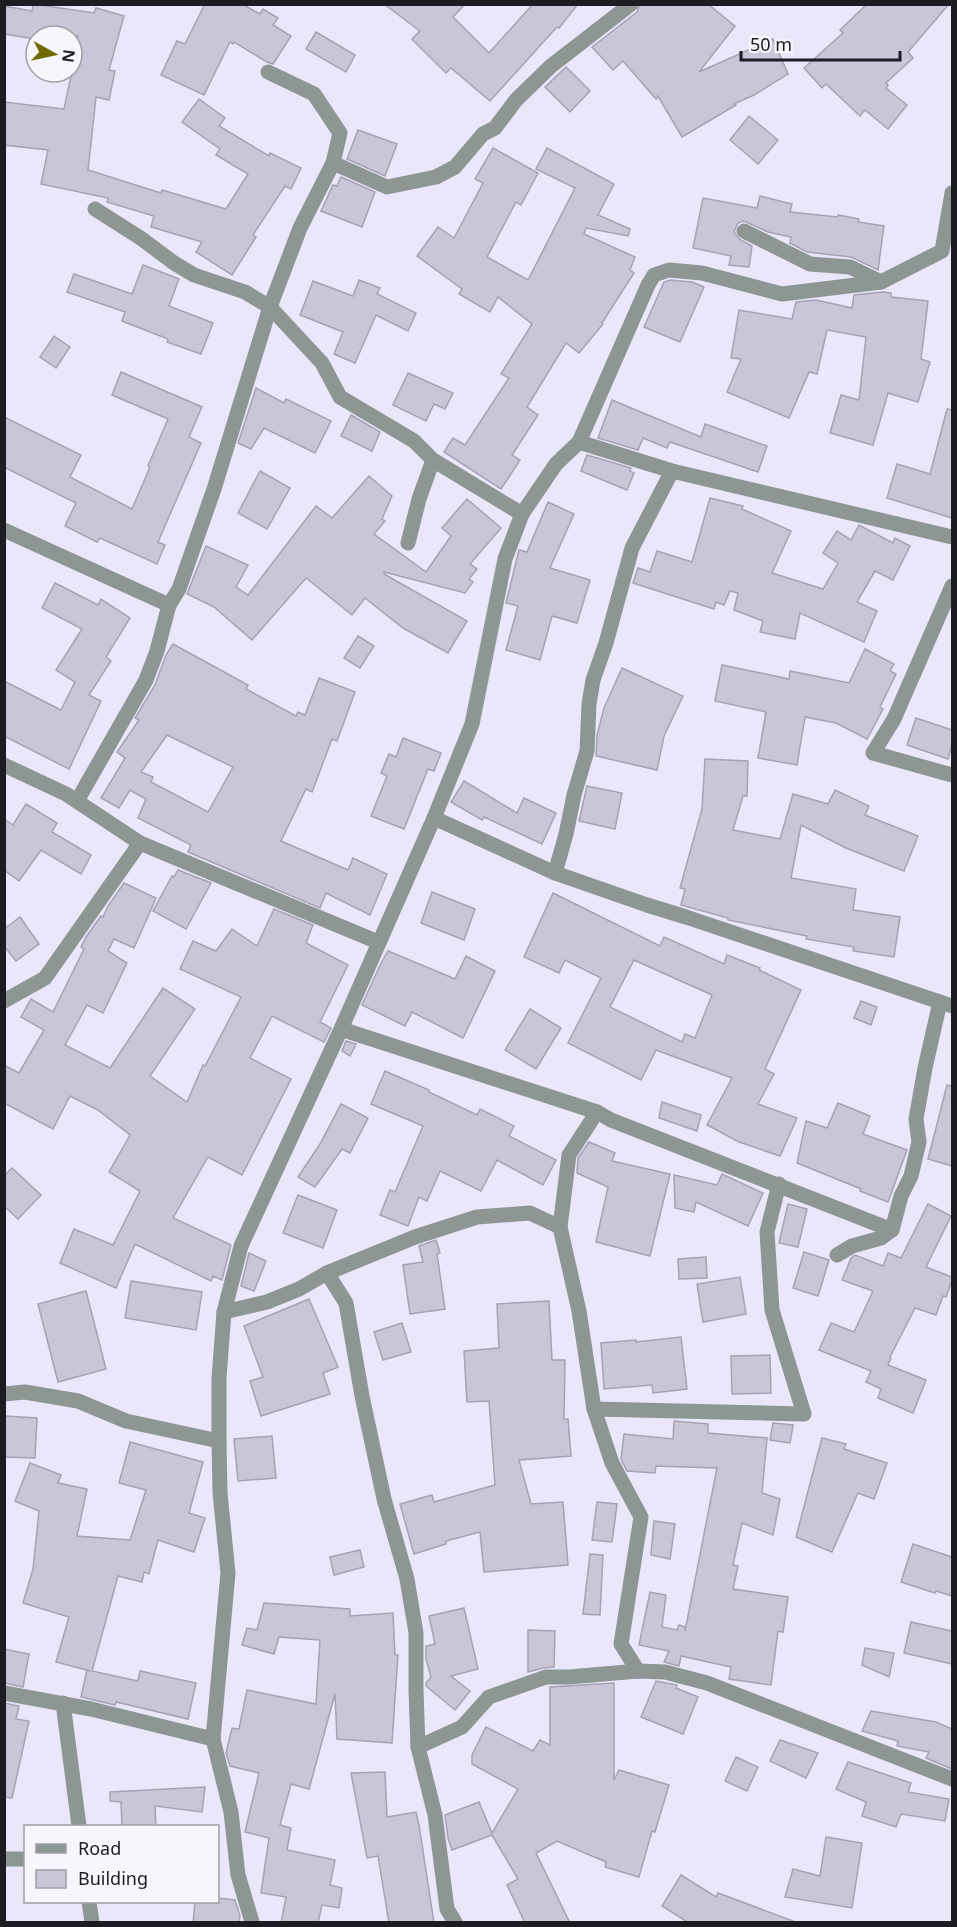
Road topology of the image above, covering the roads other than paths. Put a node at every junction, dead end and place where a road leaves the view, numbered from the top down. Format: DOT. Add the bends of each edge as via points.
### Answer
graph roads {
  1 [pos="631,4"];
  2 [pos="268,72"];
  3 [pos="333,164"];
  4 [pos="952,193"];
  5 [pos="95,209"];
  6 [pos="744,231"];
  7 [pos="880,282"];
  8 [pos="270,307"];
  9 [pos="579,442"];
  10 [pos="433,460"];
  11 [pos="672,471"];
  12 [pos="522,514"];
  13 [pos="4,530"];
  14 [pos="952,537"];
  15 [pos="408,543"];
  16 [pos="952,586"];
  17 [pos="169,604"];
  18 [pos="4,765"];
  19 [pos="952,776"];
  20 [pos="77,801"];
  21 [pos="434,818"];
  22 [pos="140,843"];
  23 [pos="555,873"];
  24 [pos="378,942"];
  25 [pos="4,1001"];
  26 [pos="946,1004"];
  27 [pos="341,1029"];
  28 [pos="597,1112"];
  29 [pos="779,1184"];
  30 [pos="560,1227"];
  31 [pos="892,1230"];
  32 [pos="837,1255"];
  33 [pos="327,1273"];
  34 [pos="224,1312"];
  35 [pos="4,1394"];
  36 [pos="594,1409"];
  37 [pos="219,1441"];
  38 [pos="638,1671"];
  39 [pos="4,1693"];
  40 [pos="63,1703"];
  41 [pos="213,1739"];
  42 [pos="418,1747"];
  43 [pos="952,1779"];
  44 [pos="79,1825"];
  45 [pos="4,1859"];
  46 [pos="24,1859"];
  47 [pos="89,1903"];
  48 [pos="92,1923"];
  49 [pos="252,1923"];
  50 [pos="455,1923"];
  1 -- 3 [label="street" via="551,66 455,167 436,177 387,187"];
  2 -- 3 [label="street" via="314,94 340,133"];
  3 -- 8 [label="street" via="300,228"];
  4 -- 7 [label="street" via="942,251"];
  5 -- 8 [label="street" via="194,275 245,292"];
  6 -- 7 [label="street" via="810,264 850,267"];
  7 -- 9 [label="street" via="782,294 702,273 669,270 654,275"];
  8 -- 10 [label="street" via="322,363 340,397 414,441"];
  8 -- 17 [label="street" via="204,519 179,589"];
  9 -- 11 [label="street"];
  9 -- 12 [label="street" via="556,464"];
  10 -- 12 [label="street"];
  10 -- 15 [label="street"];
  11 -- 14 [label="street"];
  11 -- 23 [label="street" via="632,548 593,680 587,751"];
  12 -- 21 [label="street" via="505,560 472,724"];
  13 -- 17 [label="street"];
  16 -- 19 [label="street" via="894,719 873,753"];
  17 -- 20 [label="street" via="146,680"];
  18 -- 20 [label="street"];
  20 -- 22 [label="street"];
  21 -- 23 [label="street"];
  21 -- 24 [label="street"];
  22 -- 24 [label="street"];
  22 -- 25 [label="street" via="45,978"];
  23 -- 26 [label="street"];
  24 -- 27 [label="street"];
  26 -- 31 [label="street" via="925,1068 911,1176"];
  27 -- 28 [label="street"];
  27 -- 34 [label="street" via="242,1246"];
  28 -- 29 [label="street"];
  28 -- 30 [label="street" via="569,1155"];
  29 -- 31 [label="street"];
  29 -- 36 [label="street" via="767,1232 772,1310 804,1414"];
  30 -- 33 [label="street" via="530,1213 477,1217"];
  30 -- 36 [label="street" via="579,1311"];
  31 -- 32 [label="street"];
  33 -- 34 [label="street" via="267,1302"];
  33 -- 42 [label="street" via="346,1303 382,1488 407,1579 416,1633"];
  34 -- 37 [label="street"];
  35 -- 37 [label="street" via="25,1392 78,1401 126,1421"];
  36 -- 38 [label="street" via="612,1463 641,1517 621,1644"];
  37 -- 41 [label="street" via="228,1573"];
  38 -- 42 [label="street" via="546,1677 489,1697 462,1727"];
  38 -- 43 [label="street" via="665,1672 707,1683"];
  39 -- 40 [label="street"];
  40 -- 41 [label="street"];
  40 -- 44 [label="street"];
  41 -- 49 [label="street" via="231,1812 238,1875"];
  42 -- 50 [label="street" via="435,1815 447,1909"];
  45 -- 46 [label="street"];
  47 -- 48 [label="street"];
}
